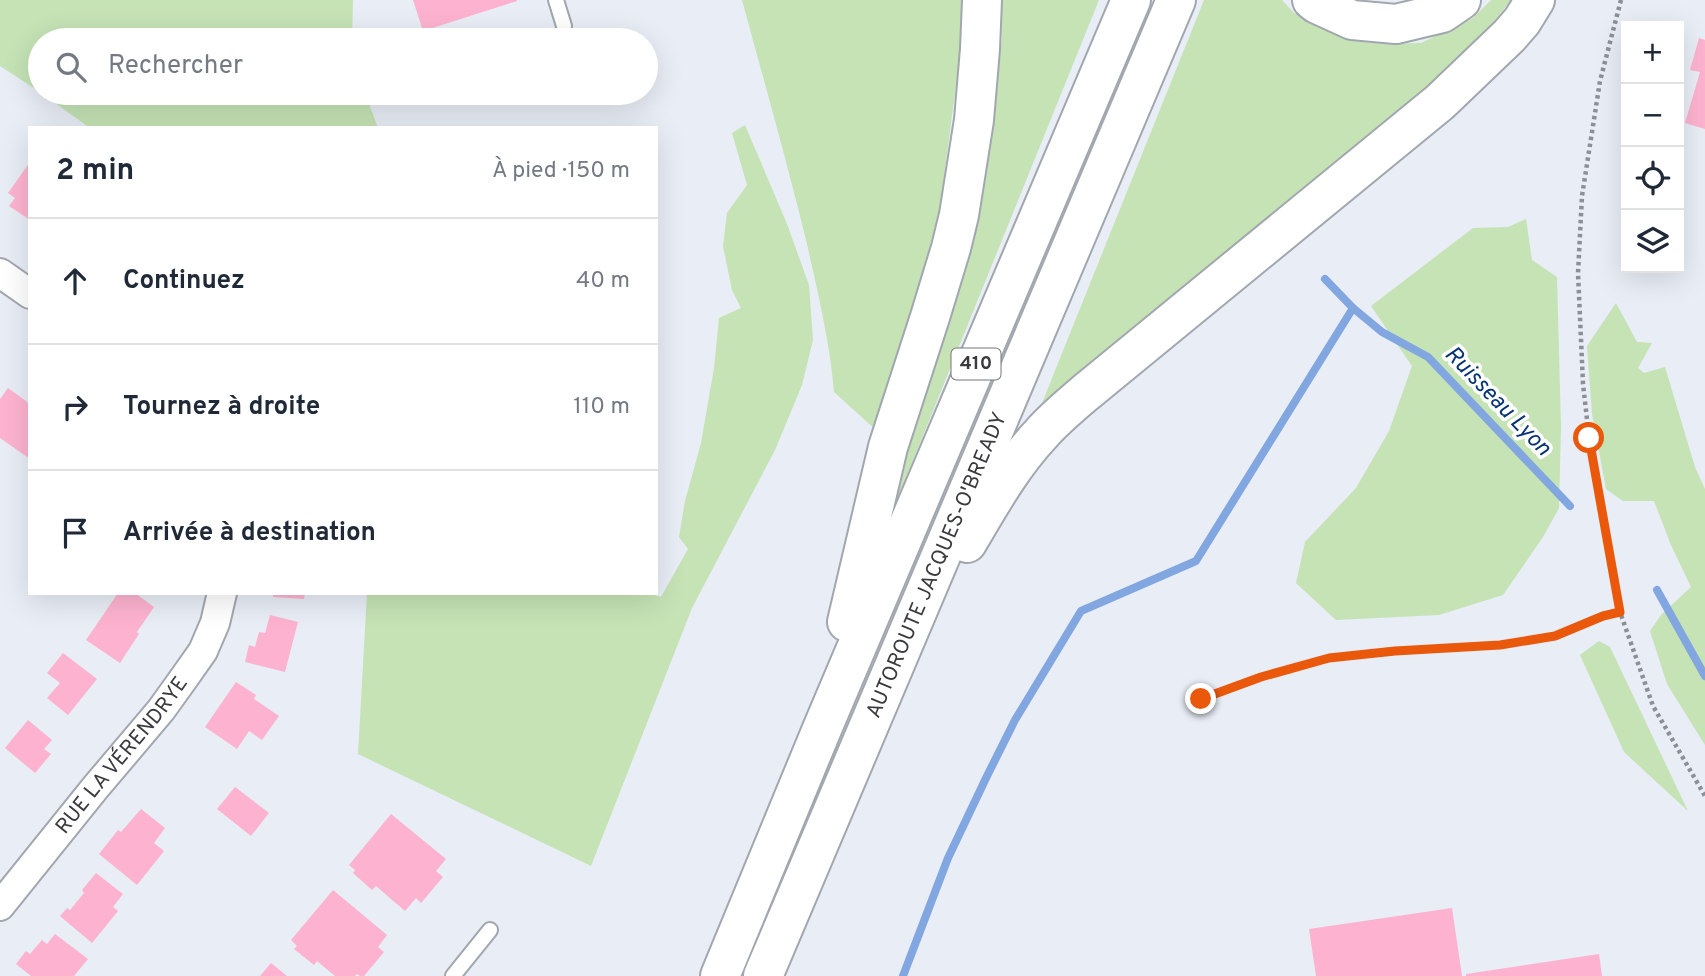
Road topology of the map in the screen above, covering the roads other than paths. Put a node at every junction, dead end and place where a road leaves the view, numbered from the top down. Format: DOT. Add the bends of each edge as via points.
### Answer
graph roads {
  1 [pos="556,0"];
  2 [pos="982,0"];
  3 [pos="1131,0"];
  4 [pos="1176,0"];
  5 [pos="1312,0"];
  6 [pos="1461,0"];
  7 [pos="1535,0"];
  8 [pos="564,26"];
  9 [pos="0,274"];
  10 [pos="28,293"];
  11 [pos="222,595"];
  12 [pos="893,668"];
  13 [pos="822,729"];
  14 [pos="0,906"];
  15 [pos="490,930"];
  16 [pos="453,976"];
  17 [pos="720,976"];
  18 [pos="763,976"];
  1 -- 8 [label="lane"];
  2 -- 13 [label="highway" via="974,120 959,215 888,447"];
  3 -- 13 [label="highway, AUTOROUTE JACQUES-O'BREADY / 410"];
  4 -- 12 [label="highway, AUTOROUTE JACQUES-O'BREADY / 410"];
  5 -- 6 [label="highway" via="1352,20 1396,24 1442,13"];
  7 -- 12 [label="highway" via="1509,36 1431,110 1085,393 1039,436 993,500"];
  9 -- 10 [label="street"];
  11 -- 14 [label="street, RUE LA VÉRENDRYE" via="203,651 184,678"];
  12 -- 18 [label="highway, AUTOROUTE JACQUES-O'BREADY / 410"];
  13 -- 17 [label="highway, AUTOROUTE JACQUES-O'BREADY / 410"];
  15 -- 16 [label="lane"];
}
